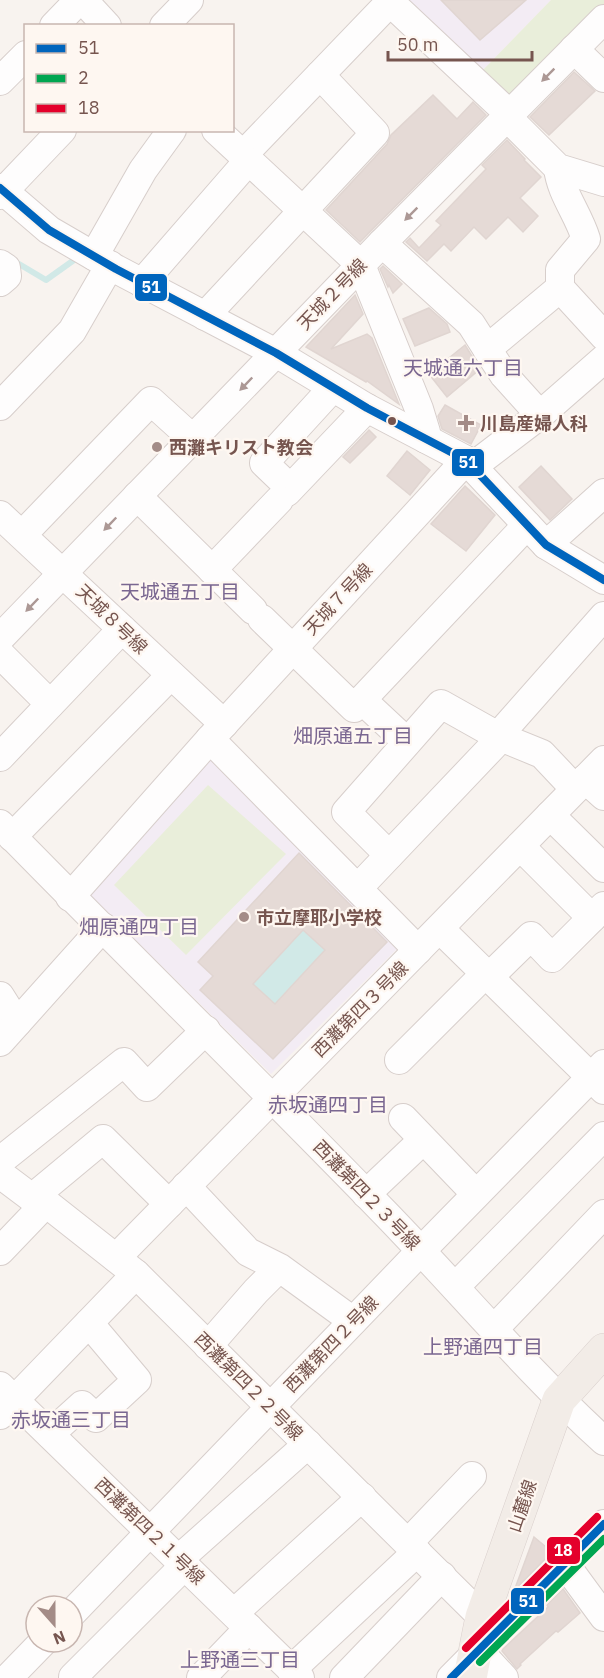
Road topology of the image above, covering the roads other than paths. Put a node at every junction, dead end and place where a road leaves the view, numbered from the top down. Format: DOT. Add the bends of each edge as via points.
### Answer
graph roads {
  1 [pos="81,0"];
  2 [pos="189,0"];
  3 [pos="389,1"];
  4 [pos="604,19"];
  5 [pos="56,24"];
  6 [pos="105,24"];
  7 [pos="166,24"];
  8 [pos="574,49"];
  9 [pos="24,57"];
  10 [pos="320,75"];
  11 [pos="604,78"];
  12 [pos="0,81"];
  13 [pos="509,114"];
  14 [pos="60,132"];
  15 [pos="171,132"];
  16 [pos="218,132"];
  17 [pos="245,158"];
  18 [pos="558,168"];
  19 [pos="604,182"];
  20 [pos="1,191"];
  21 [pos="303,211"];
  22 [pos="382,243"];
  23 [pos="102,261"];
  24 [pos="0,264"];
  25 [pos="361,265"];
  26 [pos="0,282"];
  27 [pos="142,283"];
  28 [pos="560,288"];
  29 [pos="205,316"];
  30 [pos="604,336"];
  31 [pos="487,349"];
  32 [pos="276,353"];
  33 [pos="604,359"];
  34 [pos="327,394"];
  35 [pos="0,406"];
  36 [pos="367,408"];
  37 [pos="540,415"];
  38 [pos="426,435"];
  39 [pos="193,439"];
  40 [pos="476,461"];
  41 [pos="604,493"];
  42 [pos="285,494"];
  43 [pos="137,496"];
  44 [pos="527,525"];
  45 [pos="8,526"];
  46 [pos="553,539"];
  47 [pos="212,570"];
  48 [pos="63,572"];
  49 [pos="604,580"];
  50 [pos="604,616"];
  51 [pos="122,628"];
  52 [pos="0,638"];
  53 [pos="292,649"];
  54 [pos="0,654"];
  55 [pos="171,675"];
  56 [pos="362,700"];
  57 [pos="50,705"];
  58 [pos="217,731"];
  59 [pos="496,741"];
  60 [pos="407,742"];
  61 [pos="0,757"];
  62 [pos="592,781"];
  63 [pos="550,815"];
  64 [pos="6,830"];
  65 [pos="520,846"];
  66 [pos="389,855"];
  67 [pos="604,868"];
  68 [pos="358,888"];
  69 [pos="70,897"];
  70 [pos="598,912"];
  71 [pos="103,927"];
  72 [pos="440,929"];
  73 [pos="418,950"];
  74 [pos="487,975"];
  75 [pos="0,996"];
  76 [pos="206,1030"];
  77 [pos="8,1032"];
  78 [pos="399,1060"];
  79 [pos="600,1077"];
  80 [pos="273,1098"];
  81 [pos="403,1118"];
  82 [pos="604,1136"];
  83 [pos="423,1140"];
  84 [pos="0,1161"];
  85 [pos="0,1174"];
  86 [pos="366,1194"];
  87 [pos="476,1194"];
  88 [pos="177,1195"];
  89 [pos="39,1200"];
  90 [pos="604,1214"];
  91 [pos="421,1250"];
  92 [pos="0,1251"];
  93 [pos="126,1266"];
  94 [pos="272,1275"];
  95 [pos="455,1287"];
  96 [pos="353,1321"];
  97 [pos="88,1323"];
  98 [pos="494,1329"];
  99 [pos="208,1346"];
  100 [pos="604,1350"];
  101 [pos="5,1400"];
  102 [pos="559,1400"];
  103 [pos="270,1407"];
  104 [pos="50,1434"];
  105 [pos="604,1441"];
  106 [pos="308,1444"];
  107 [pos="472,1476"];
  108 [pos="362,1497"];
  109 [pos="603,1527"];
  110 [pos="151,1531"];
  111 [pos="413,1548"];
  112 [pos="182,1562"];
  113 [pos="565,1564"];
  114 [pos="442,1576"];
  115 [pos="84,1600"];
  116 [pos="482,1617"];
  117 [pos="604,1617"];
  118 [pos="241,1620"];
  119 [pos="31,1654"];
  120 [pos="468,1665"];
  121 [pos="0,1673"];
  122 [pos="295,1674"];
  123 [pos="72,1677"];
  124 [pos="6,1678"];
  125 [pos="201,1678"];
  126 [pos="344,1678"];
  127 [pos="504,1678"];
  1 -- 5 [label="street"];
  1 -- 6 [label="street"];
  2 -- 7 [label="street"];
  3 -- 10 [label="street"];
  3 -- 13 [label="street"];
  4 -- 8 [label="street, 天城２号線"];
  8 -- 11 [label="street"];
  8 -- 13 [label="street, 天城２号線, one-way"];
  9 -- 12 [label="street"];
  10 -- 17 [label="street"];
  10 -- 21 [label="street" via="375,133"];
  13 -- 18 [label="street" via="512,122"];
  13 -- 22 [label="street, 天城２号線, one-way"];
  14 -- 20 [label="street"];
  15 -- 23 [label="street" via="143,170"];
  16 -- 17 [label="street"];
  17 -- 21 [label="street"];
  17 -- 27 [label="street"];
  18 -- 19 [label="street"];
  18 -- 28 [label="street" via="560,184 586,238 560,270"];
  20 -- 23 [label="street" via="49,230"];
  21 -- 25 [label="street"];
  21 -- 29 [label="street"];
  22 -- 25 [label="street, 天城２号線"];
  22 -- 31 [label="street" via="471,324"];
  23 -- 27 [label="street"];
  23 -- 35 [label="street" via="72,331"];
  24 -- 26 [label="street" via="6,268 7,276"];
  25 -- 32 [label="street, 天城２号線"];
  25 -- 38 [label="street"];
  27 -- 29 [label="street"];
  28 -- 30 [label="street"];
  28 -- 31 [label="street"];
  29 -- 32 [label="street"];
  31 -- 37 [label="street" via="504,375"];
  32 -- 36 [label="street"];
  32 -- 39 [label="street, 天城２号線, one-way"];
  33 -- 37 [label="street, 天城７号線"];
  34 -- 42 [label="street" via="264,463"];
  36 -- 38 [label="street"];
  36 -- 42 [label="street"];
  37 -- 40 [label="street, 天城７号線"];
  38 -- 40 [label="street"];
  39 -- 43 [label="street, 天城２号線"];
  39 -- 45 [label="street" via="151,401"];
  40 -- 44 [label="street"];
  40 -- 53 [label="street, 天城７号線"];
  41 -- 46 [label="street"];
  42 -- 47 [label="street"];
  43 -- 47 [label="street"];
  43 -- 48 [label="street, 天城２号線, one-way"];
  44 -- 46 [label="street"];
  44 -- 56 [label="street"];
  45 -- 48 [label="street, 天城８号線"];
  46 -- 49 [label="street"];
  47 -- 53 [label="street"];
  48 -- 51 [label="street, 天城８号線"];
  48 -- 52 [label="street, 天城２号線, one-way"];
  50 -- 59 [label="street"];
  51 -- 55 [label="street, 天城８号線"];
  51 -- 57 [label="street"];
  53 -- 56 [label="street" via="354,708"];
  53 -- 58 [label="street, 天城７号線"];
  54 -- 57 [label="street"];
  55 -- 58 [label="street, 天城８号線"];
  55 -- 64 [label="street"];
  56 -- 60 [label="street"];
  57 -- 61 [label="street"];
  58 -- 68 [label="street, 天城８号線"];
  58 -- 69 [label="street, 天城７号線"];
  59 -- 60 [label="street" via="441,704"];
  59 -- 62 [label="street" via="542,754"];
  59 -- 66 [label="street"];
  60 -- 66 [label="street" via="346,812"];
  62 -- 63 [label="street, 西灘第四３号線"];
  63 -- 65 [label="street, 西灘第四３号線"];
  63 -- 67 [label="street"];
  64 -- 69 [label="street, 西灘第四２３号線"];
  65 -- 70 [label="street"];
  65 -- 72 [label="street, 西灘第四３号線"];
  66 -- 68 [label="street"];
  68 -- 73 [label="street, 天城８号線"];
  69 -- 71 [label="street, 西灘第四２３号線"];
  70 -- 74 [label="street" via="552,958 531,936"];
  71 -- 76 [label="street, 西灘第四２３号線"];
  71 -- 77 [label="street"];
  72 -- 73 [label="street, 西灘第四３号線"];
  72 -- 74 [label="street"];
  73 -- 80 [label="street, 西灘第四３号線"];
  74 -- 78 [label="street"];
  74 -- 79 [label="street"];
  75 -- 77 [label="street"];
  76 -- 80 [label="street, 西灘第四２３号線"];
  76 -- 84 [label="street" via="147,1087 124,1062"];
  79 -- 87 [label="street, 西灘第四２号線"];
  80 -- 86 [label="street, 西灘第四２３号線"];
  80 -- 88 [label="street, 西灘第四３号線"];
  81 -- 83 [label="street"];
  82 -- 95 [label="street"];
  83 -- 86 [label="street"];
  83 -- 87 [label="street"];
  85 -- 89 [label="street, 西灘第四２２号線"];
  86 -- 91 [label="street, 西灘第四２３号線"];
  87 -- 91 [label="street, 西灘第四２号線"];
  88 -- 89 [label="street" via="103,1139"];
  88 -- 93 [label="street, 西灘第四３号線"];
  88 -- 96 [label="street" via="248,1252 280,1268"];
  89 -- 92 [label="street"];
  89 -- 93 [label="street, 西灘第四２２号線"];
  90 -- 98 [label="street"];
  91 -- 95 [label="street, 西灘第四２３号線"];
  91 -- 96 [label="street, 西灘第四２号線"];
  93 -- 97 [label="street, 西灘第四３号線"];
  93 -- 99 [label="street, 西灘第四２２号線"];
  94 -- 99 [label="street"];
  95 -- 98 [label="street, 西灘第四２３号線"];
  96 -- 103 [label="street, 西灘第四２号線"];
  97 -- 101 [label="street, 西灘第四３号線"];
  97 -- 104 [label="street" via="137,1380 96,1418 82,1405"];
  98 -- 102 [label="street, 西灘第四２３号線"];
  99 -- 103 [label="street, 西灘第四２２号線"];
  100 -- 102 [label="main road, 山麓線"];
  101 -- 104 [label="street, 西灘第四２１号線"];
  102 -- 105 [label="street, 西灘第四２３号線"];
  102 -- 116 [label="main road, 山麓線"];
  103 -- 106 [label="street, 西灘第四２２号線"];
  103 -- 110 [label="street, 西灘第四２号線"];
  104 -- 110 [label="street, 西灘第四２１号線"];
  106 -- 108 [label="street, 西灘第四２２号線"];
  106 -- 112 [label="street"];
  107 -- 111 [label="street"];
  108 -- 111 [label="street, 西灘第四２２号線"];
  108 -- 118 [label="street"];
  109 -- 113 [label="street"];
  110 -- 112 [label="street, 西灘第四２１号線"];
  110 -- 115 [label="street, 西灘第四２号線"];
  111 -- 114 [label="street, 西灘第四２２号線"];
  111 -- 122 [label="street"];
  112 -- 118 [label="street, 西灘第四２１号線"];
  112 -- 123 [label="street"];
  113 -- 117 [label="street"];
  113 -- 120 [label="street"];
  114 -- 116 [label="street, 西灘第四２２号線"];
  114 -- 126 [label="street"];
  116 -- 120 [label="main road, 山麓線"];
  118 -- 122 [label="street, 西灘第四２１号線"];
  118 -- 125 [label="street"];
  119 -- 124 [label="street"];
  120 -- 127 [label="street"];
  121 -- 124 [label="street"];
}
